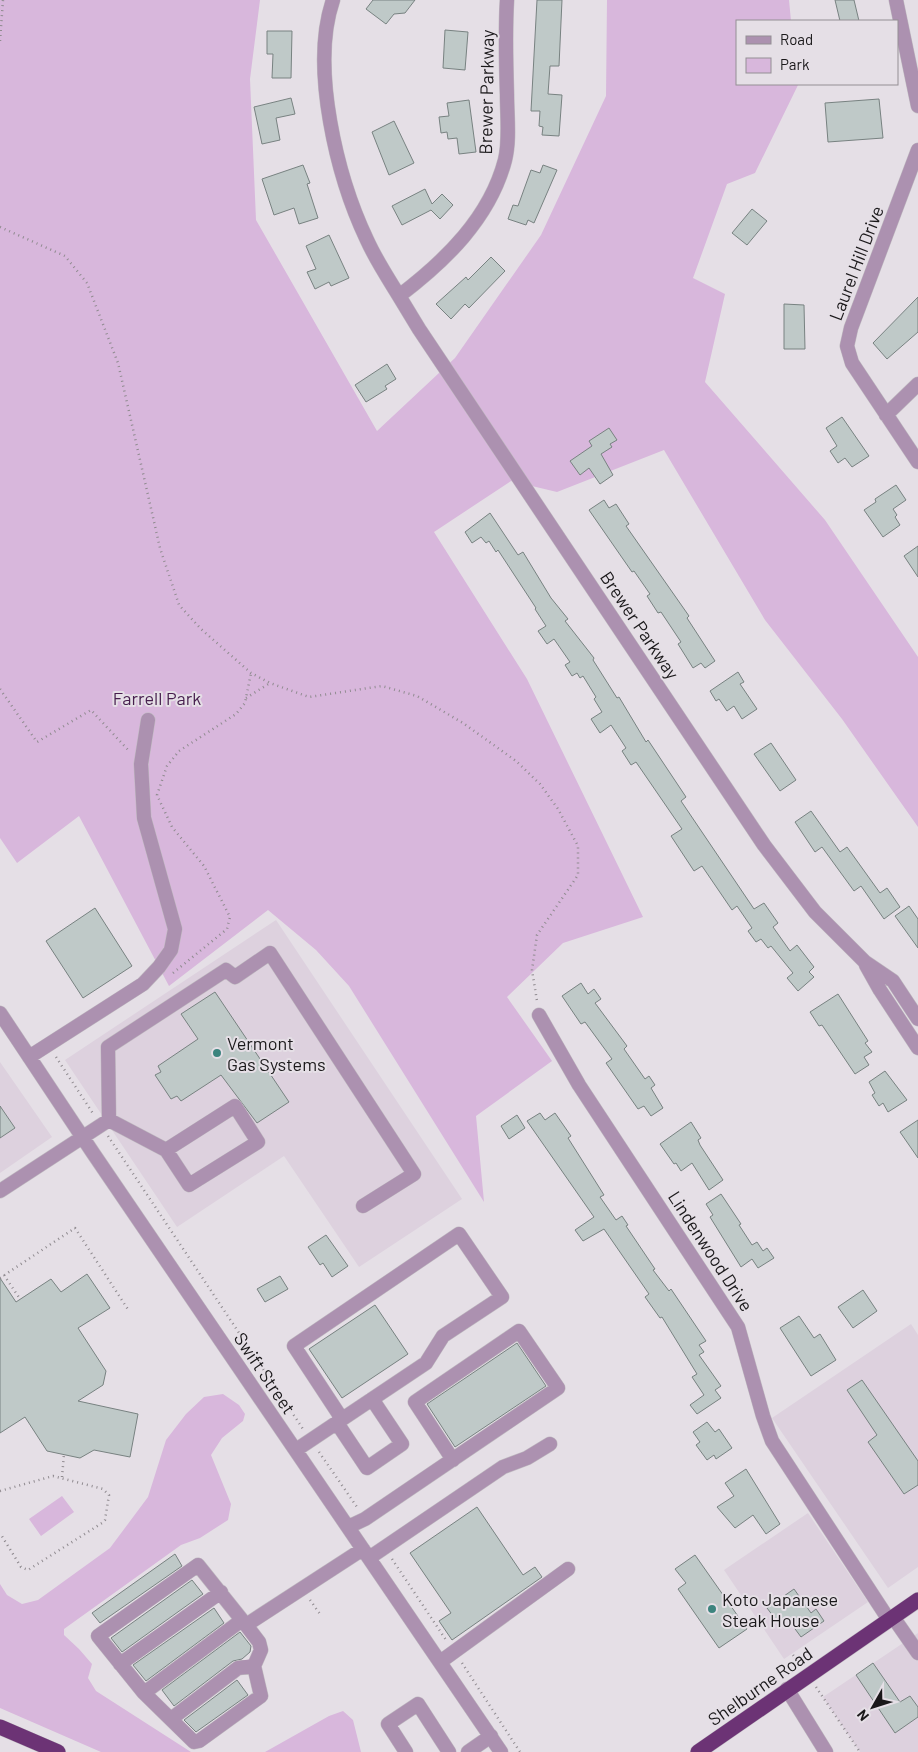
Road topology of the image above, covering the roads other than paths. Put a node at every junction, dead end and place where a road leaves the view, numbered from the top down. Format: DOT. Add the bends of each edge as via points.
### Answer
graph roads {
  1 [pos="332,0"];
  2 [pos="507,0"];
  3 [pos="896,0"];
  4 [pos="918,106"];
  5 [pos="918,150"];
  6 [pos="399,296"];
  7 [pos="918,384"];
  8 [pos="886,414"];
  9 [pos="918,462"];
  10 [pos="148,720"];
  11 [pos="865,962"];
  12 [pos="0,1013"];
  13 [pos="539,1015"];
  14 [pos="918,1019"];
  15 [pos="918,1048"];
  16 [pos="29,1057"];
  17 [pos="105,1122"];
  18 [pos="82,1137"];
  19 [pos="166,1150"];
  20 [pos="0,1191"];
  21 [pos="363,1206"];
  22 [pos="372,1399"];
  23 [pos="340,1421"];
  24 [pos="550,1444"];
  25 [pos="296,1450"];
  26 [pos="453,1460"];
  27 [pos="348,1527"];
  28 [pos="366,1554"];
  29 [pos="568,1569"];
  30 [pos="220,1592"];
  31 [pos="918,1600"];
  32 [pos="890,1619"];
  33 [pos="244,1623"];
  34 [pos="918,1653"];
  35 [pos="440,1662"];
  36 [pos="120,1664"];
  37 [pos="254,1666"];
  38 [pos="787,1689"];
  39 [pos="144,1693"];
  40 [pos="171,1719"];
  41 [pos="0,1727"];
  42 [pos="491,1736"];
  43 [pos="58,1752"];
  44 [pos="406,1752"];
  45 [pos="449,1752"];
  46 [pos="468,1752"];
  47 [pos="501,1752"];
  48 [pos="698,1752"];
  49 [pos="826,1752"];
  1 -- 6 [label="street, Brewer Parkway" via="324,32 324,75 329,116 352,206 367,242"];
  2 -- 6 [label="street, Brewer Parkway" via="507,129 505,159 495,189 478,219 456,246"];
  3 -- 4 [label="street"];
  5 -- 8 [label="street, Laurel Hill Drive" via="847,346 852,363"];
  6 -- 11 [label="street, Brewer Parkway" via="764,845 815,912"];
  7 -- 8 [label="street"];
  8 -- 9 [label="street, Laurel Hill Drive"];
  10 -- 16 [label="street" via="141,764 144,818 175,929 171,950 143,984"];
  11 -- 14 [label="street, Brewer Parkway" via="893,981"];
  11 -- 15 [label="street, Brewer Parkway"];
  12 -- 16 [label="street, Swift Street"];
  13 -- 32 [label="street, Lindenwood Drive" via="579,1084 738,1327 772,1441"];
  16 -- 18 [label="street, Swift Street"];
  17 -- 18 [label="street"];
  17 -- 19 [label="street"];
  17 -- 21 [label="street" via="108,1047 226,970 235,977 270,953 414,1174"];
  18 -- 20 [label="street"];
  18 -- 25 [label="street, Swift Street"];
  19 -- 19 [label="street" via="189,1185 258,1142 235,1106"];
  22 -- 23 [label="street"];
  22 -- 23 [label="street" via="402,1444 367,1468"];
  22 -- 23 [label="street" via="426,1363 443,1336 502,1297 459,1234 294,1346"];
  23 -- 25 [label="street"];
  24 -- 28 [label="street" via="504,1467 385,1548"];
  25 -- 27 [label="street, Swift Street"];
  26 -- 26 [label="street" via="558,1388 519,1331 415,1402"];
  26 -- 27 [label="street"];
  27 -- 28 [label="street, Swift Street"];
  28 -- 33 [label="street"];
  28 -- 35 [label="street, Swift Street"];
  29 -- 35 [label="street"];
  30 -- 33 [label="street"];
  30 -- 36 [label="street"];
  30 -- 36 [label="street" via="198,1565 98,1636"];
  31 -- 32 [label="highway, Shelburne Road"];
  32 -- 34 [label="street, Lindenwood Drive"];
  32 -- 38 [label="highway, Shelburne Road"];
  33 -- 37 [label="street" via="259,1642 261,1650"];
  33 -- 39 [label="street"];
  35 -- 42 [label="street, Swift Street"];
  36 -- 39 [label="street"];
  37 -- 40 [label="street" via="238,1668"];
  37 -- 40 [label="street" via="261,1696 199,1741 194,1742"];
  38 -- 48 [label="highway, Shelburne Road"];
  38 -- 49 [label="street"];
  39 -- 40 [label="street"];
  41 -- 43 [label="highway"];
  42 -- 46 [label="street"];
  42 -- 47 [label="street, Swift Street"];
  44 -- 45 [label="street" via="388,1724 418,1704"];
}
